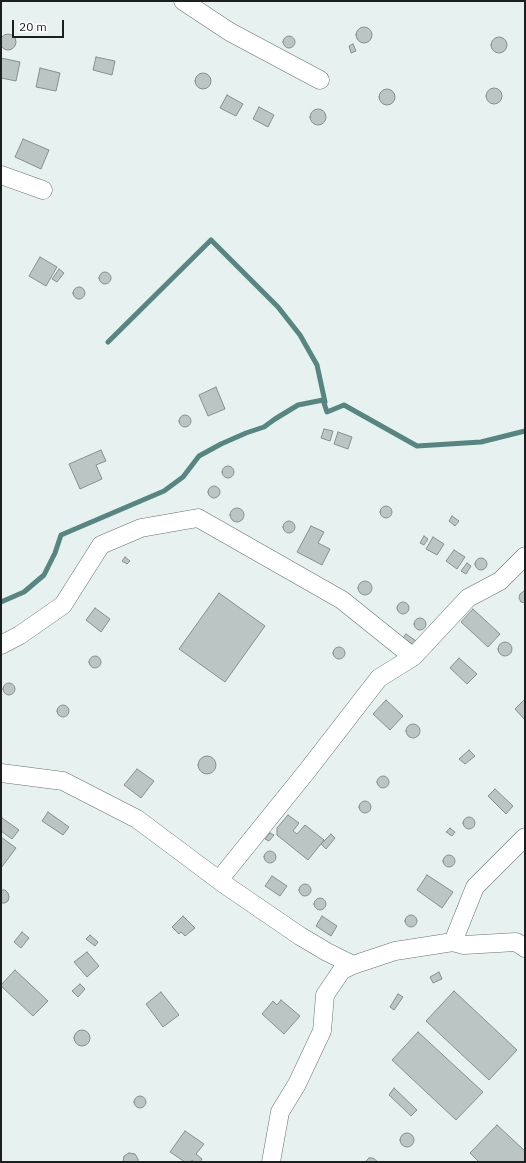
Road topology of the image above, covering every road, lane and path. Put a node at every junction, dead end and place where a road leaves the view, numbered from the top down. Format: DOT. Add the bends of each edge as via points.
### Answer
graph roads {
  1 [pos="183,1"];
  2 [pos="320,80"];
  3 [pos="1,175"];
  4 [pos="43,190"];
  5 [pos="525,556"];
  6 [pos="1,646"];
  7 [pos="413,657"];
  8 [pos="1,774"];
  9 [pos="525,837"];
  10 [pos="219,880"];
  11 [pos="453,942"];
  12 [pos="525,948"];
  13 [pos="353,966"];
  14 [pos="271,1162"];
  1 -- 2 [label="street" via="230,32"];
  3 -- 4 [label="street"];
  5 -- 7 [label="street" via="500,581 468,598"];
  6 -- 7 [label="street" via="63,605 101,544 141,528 198,518 342,600"];
  7 -- 10 [label="street" via="379,678"];
  8 -- 10 [label="street" via="63,781 137,819"];
  9 -- 11 [label="street" via="475,887"];
  10 -- 13 [label="street" via="300,936"];
  11 -- 12 [label="street" via="464,945 516,942"];
  11 -- 13 [label="street" via="395,950"];
  13 -- 14 [label="street" via="342,970 325,995 322,1031 297,1084 280,1112"];
}
